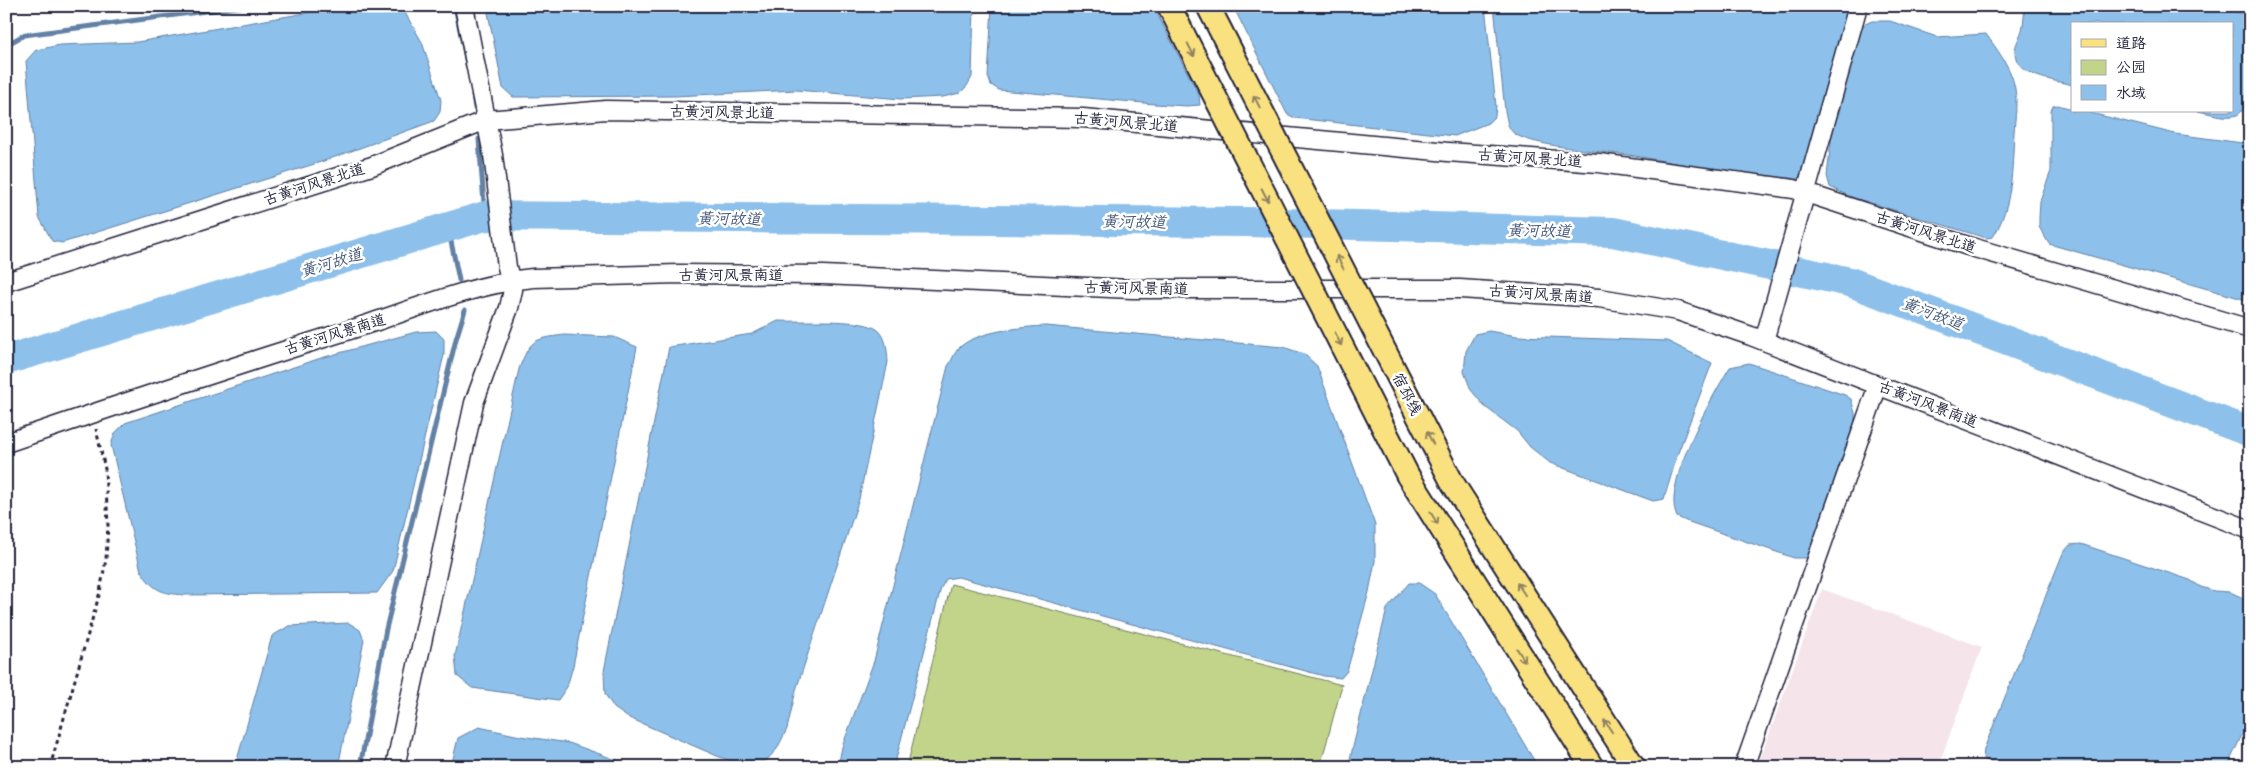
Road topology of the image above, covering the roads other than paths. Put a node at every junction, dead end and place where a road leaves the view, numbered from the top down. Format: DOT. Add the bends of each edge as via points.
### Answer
graph roads {
  1 [pos="464,6"];
  2 [pos="1169,6"];
  3 [pos="1208,6"];
  4 [pos="1858,6"];
  5 [pos="486,120"];
  6 [pos="1803,200"];
  7 [pos="509,274"];
  8 [pos="6,282"];
  9 [pos="2250,328"];
  10 [pos="1765,334"];
  11 [pos="1878,385"];
  12 [pos="6,443"];
  13 [pos="2250,530"];
  14 [pos="395,767"];
  15 [pos="1592,767"];
  16 [pos="1634,767"];
  17 [pos="1744,767"];
  1 -- 5 [label="street"];
  2 -- 15 [label="main road, one-way, bridge" via="1408,476"];
  16 -- 3 [label="main road, 宿邳线, one-way, bridge" via="1452,482"];
  4 -- 6 [label="street"];
  5 -- 6 [label="street, 古黄河风景北道" via="606,110 1083,118 1599,163 1794,189"];
  5 -- 7 [label="street"];
  5 -- 8 [label="street, 古黄河风景北道" via="372,166"];
  6 -- 9 [label="street, 古黄河风景北道"];
  6 -- 10 [label="street"];
  7 -- 10 [label="street, 古黄河风景南道" via="533,278 824,275 1132,289 1460,289 1599,298 1678,311"];
  7 -- 12 [label="street, 古黄河风景南道"];
  7 -- 14 [label="street" via="513,290 509,308 474,403"];
  10 -- 11 [label="street, 古黄河风景南道"];
  11 -- 13 [label="street, 古黄河风景南道"];
  11 -- 17 [label="street"];
}
